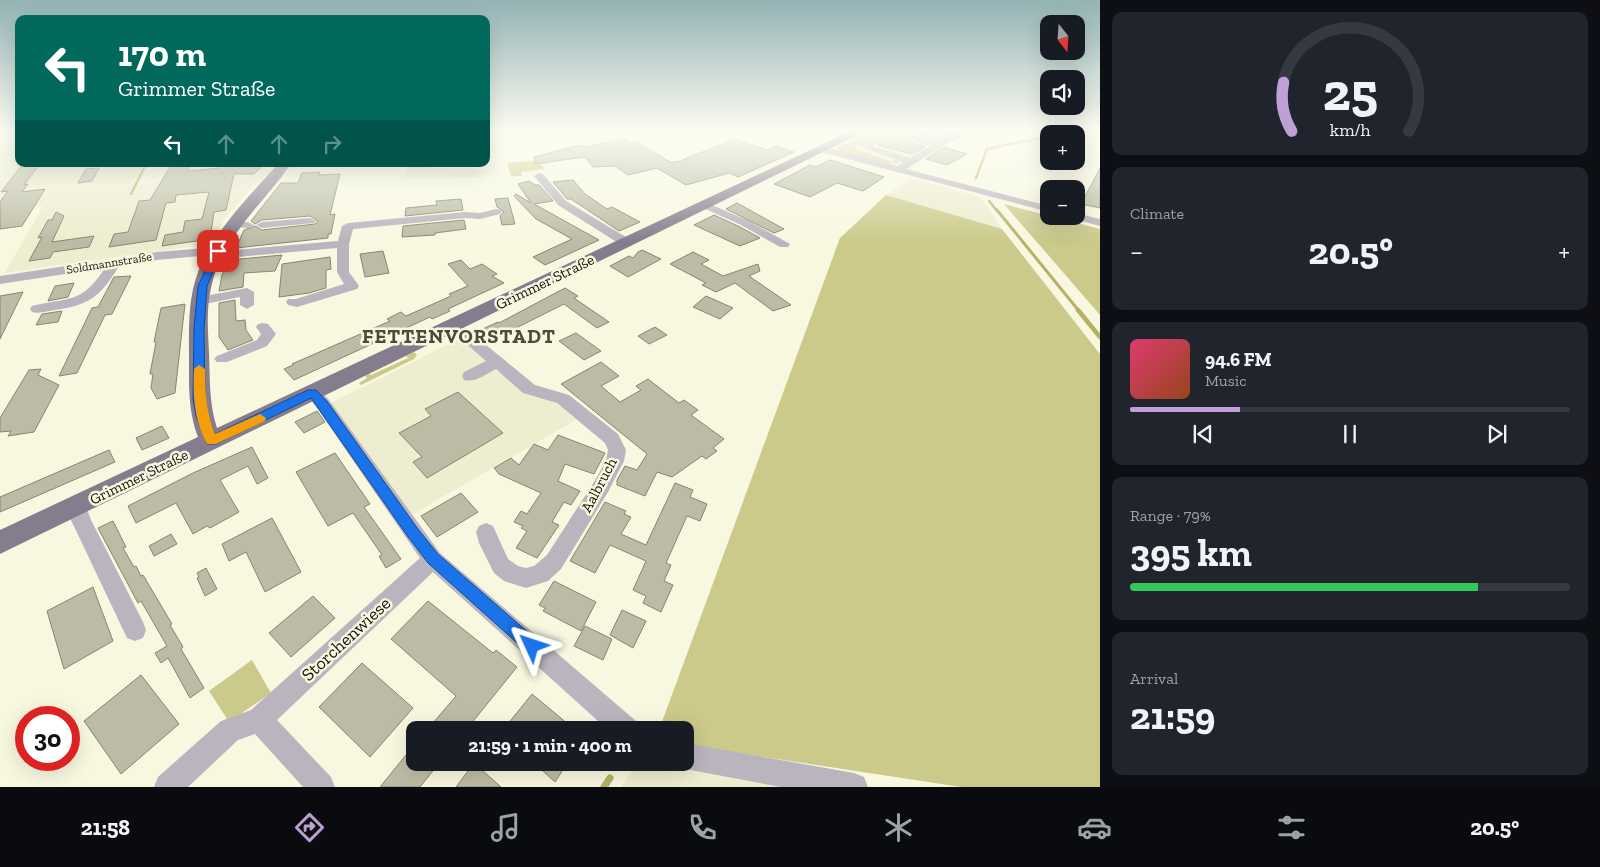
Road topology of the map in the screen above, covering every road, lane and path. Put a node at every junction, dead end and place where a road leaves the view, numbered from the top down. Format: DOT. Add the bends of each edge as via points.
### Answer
graph roads {
  1 [pos="281,168"];
  2 [pos="786,168"];
  3 [pos="893,168"];
  4 [pos="898,169"];
  5 [pos="539,176"];
  6 [pos="705,206"];
  7 [pos="1040,207"];
  8 [pos="496,212"];
  9 [pos="1085,219"];
  10 [pos="310,221"];
  11 [pos="1100,223"];
  12 [pos="262,225"];
  13 [pos="627,242"];
  14 [pos="343,244"];
  15 [pos="784,244"];
  16 [pos="217,253"];
  17 [pos="115,262"];
  18 [pos="0,280"];
  19 [pos="200,301"];
  20 [pos="293,302"];
  21 [pos="247,305"];
  22 [pos="37,309"];
  23 [pos="454,326"];
  24 [pos="263,327"];
  25 [pos="222,359"];
  26 [pos="496,362"];
  27 [pos="470,376"];
  28 [pos="312,392"];
  29 [pos="211,441"];
  30 [pos="77,507"];
  31 [pos="486,532"];
  32 [pos="0,542"];
  33 [pos="433,559"];
  34 [pos="135,630"];
  35 [pos="258,720"];
  36 [pos="617,721"];
  37 [pos="694,758"];
  38 [pos="168,787"];
  39 [pos="321,787"];
  40 [pos="854,787"];
  1 -- 16 [label="main road" via="242,225"];
  2 -- 6 [label="main road, Grimmer Straße"];
  3 -- 4 [label="street"];
  4 -- 7 [label="street"];
  5 -- 13 [label="street" via="557,204"];
  6 -- 13 [label="main road, Grimmer Straße"];
  6 -- 15 [label="street"];
  8 -- 14 [label="street" via="348,226"];
  9 -- 11 [label="street"];
  10 -- 12 [label="street"];
  13 -- 23 [label="main road, Grimmer Straße"];
  14 -- 16 [label="street, Soldmannstraße" via="317,250"];
  14 -- 20 [label="street" via="343,272 352,286"];
  16 -- 17 [label="street, Soldmannstraße" via="176,254"];
  16 -- 19 [label="main road" via="205,278"];
  17 -- 18 [label="street, Soldmannstraße"];
  17 -- 22 [label="street" via="92,295 80,302"];
  19 -- 21 [label="street" via="247,292"];
  19 -- 29 [label="main road" via="199,399"];
  23 -- 26 [label="street, Aalbruch"];
  23 -- 28 [label="main road, Grimmer Straße"];
  24 -- 25 [label="street" via="269,334 262,343"];
  26 -- 27 [label="street"];
  26 -- 31 [label="street, Aalbruch" via="529,389 563,399 612,439 617,450 615,461 601,486 554,562 540,574 526,578 501,566"];
  28 -- 29 [label="main road, Grimmer Straße"];
  28 -- 33 [label="street"];
  29 -- 30 [label="main road, Grimmer Straße"];
  30 -- 32 [label="main road, Grimmer Straße"];
  30 -- 34 [label="street, Grimmer Straße"];
  33 -- 35 [label="street, Storchenwiese"];
  33 -- 36 [label="street"];
  35 -- 38 [label="street, Storchenwiese" via="230,730"];
  35 -- 39 [label="street"];
  37 -- 40 [label="street"];
}
